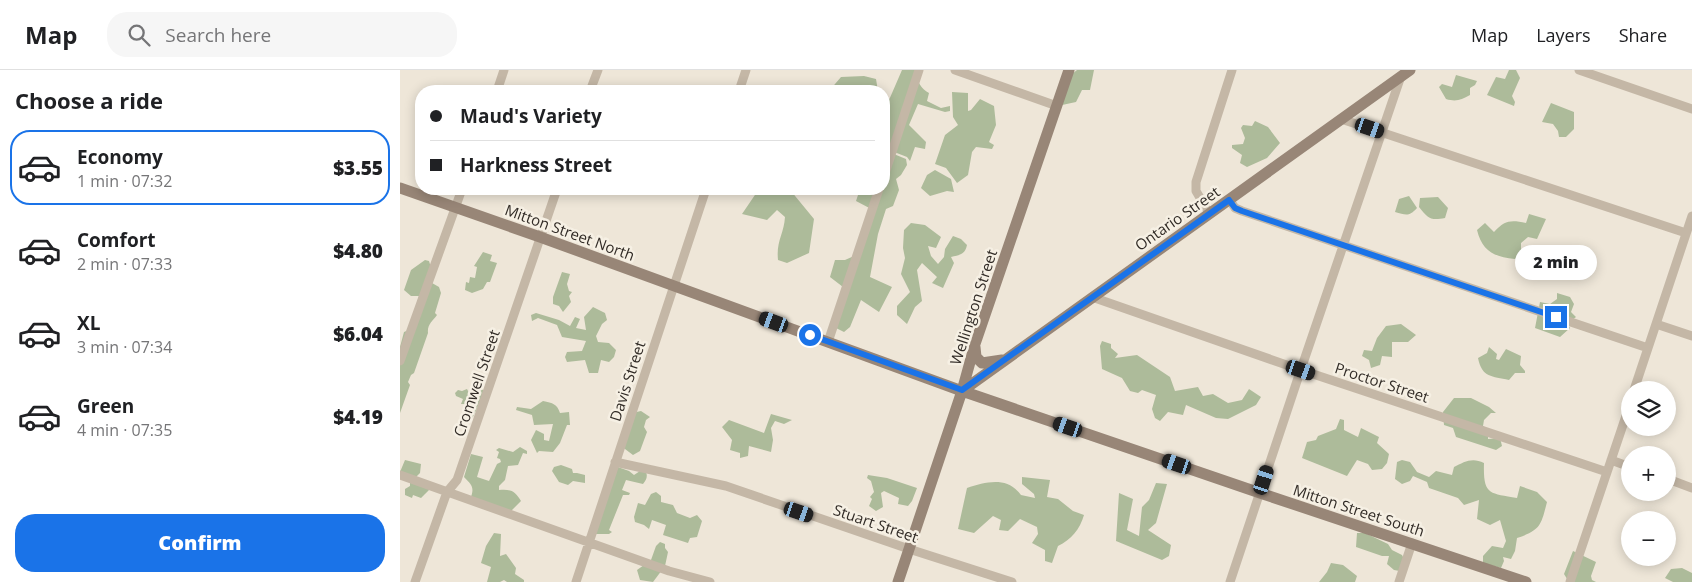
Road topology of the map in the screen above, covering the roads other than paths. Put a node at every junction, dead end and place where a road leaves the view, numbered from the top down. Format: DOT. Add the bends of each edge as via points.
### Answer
graph roads {
  1 [pos="504,70"];
  2 [pos="598,70"];
  3 [pos="746,70"];
  4 [pos="919,70"];
  5 [pos="954,70"];
  6 [pos="1069,70"];
  7 [pos="1232,70"];
  8 [pos="1578,70"];
  9 [pos="1404,73"];
  10 [pos="499,85"];
  11 [pos="592,85"];
  12 [pos="741,85"];
  13 [pos="1057,106"];
  14 [pos="1692,109"];
  15 [pos="1341,119"];
  16 [pos="1382,133"];
  17 [pos="890,158"];
  18 [pos="400,188"];
  19 [pos="415,193"];
  20 [pos="420,195"];
  21 [pos="460,195"];
  22 [pos="555,195"];
  23 [pos="704,195"];
  24 [pos="877,195"];
  25 [pos="1229,200"];
  26 [pos="455,207"];
  27 [pos="1209,214"];
  28 [pos="1692,216"];
  29 [pos="1686,233"];
  30 [pos="540,237"];
  31 [pos="1343,246"];
  32 [pos="673,285"];
  33 [pos="1092,296"];
  34 [pos="1656,324"];
  35 [pos="1692,336"];
  36 [pos="828,342"];
  37 [pos="975,344"];
  38 [pos="1648,348"];
  39 [pos="1006,359"];
  40 [pos="400,361"];
  41 [pos="1301,370"];
  42 [pos="1637,381"];
  43 [pos="962,390"];
  44 [pos="1621,431"];
  45 [pos="1611,460"];
  46 [pos="615,462"];
  47 [pos="1621,464"];
  48 [pos="1607,472"];
  49 [pos="400,475"];
  50 [pos="1676,482"];
  51 [pos="1692,488"];
  52 [pos="447,492"];
  53 [pos="1260,493"];
  54 [pos="589,542"];
  55 [pos="1412,543"];
  56 [pos="909,549"];
  57 [pos="416,582"];
  58 [pos="576,582"];
  59 [pos="710,582"];
  60 [pos="898,582"];
  61 [pos="1012,582"];
  62 [pos="1230,582"];
  63 [pos="1399,582"];
  64 [pos="1526,582"];
  65 [pos="1570,582"];
  1 -- 10 [label="street"];
  2 -- 11 [label="street"];
  3 -- 12 [label="street"];
  4 -- 17 [label="street"];
  5 -- 13 [label="street"];
  6 -- 13 [label="street, Wellington Street"];
  7 -- 27 [label="street" via="1196,182 1196,190"];
  8 -- 14 [label="street"];
  9 -- 15 [label="street, Ontario Street"];
  9 -- 16 [label="street"];
  13 -- 37 [label="street, Wellington Street"];
  15 -- 16 [label="street"];
  15 -- 25 [label="street, Ontario Street"];
  16 -- 29 [label="street"];
  16 -- 31 [label="street"];
  18 -- 19 [label="street, Mitton Street North"];
  20 -- 26 [label="street, Mitton Street North"];
  21 -- 26 [label="street"];
  22 -- 30 [label="street, Cromwell Street"];
  23 -- 32 [label="street, Davis Street"];
  24 -- 36 [label="street"];
  25 -- 27 [label="street, Ontario Street"];
  25 -- 31 [label="street" via="1242,211"];
  26 -- 30 [label="street, Mitton Street North"];
  26 -- 40 [label="street"];
  27 -- 33 [label="street, Ontario Street"];
  28 -- 29 [label="street"];
  29 -- 34 [label="street"];
  30 -- 32 [label="street, Mitton Street North"];
  30 -- 52 [label="street, Cromwell Street" via="457,480"];
  31 -- 38 [label="street"];
  31 -- 41 [label="street"];
  32 -- 36 [label="street, Mitton Street South"];
  32 -- 46 [label="street, Davis Street"];
  33 -- 39 [label="street, Ontario Street"];
  33 -- 41 [label="street, Proctor Street"];
  34 -- 35 [label="street"];
  34 -- 38 [label="street"];
  36 -- 43 [label="street, Mitton Street South"];
  37 -- 39 [label="street" via="976,357 982,363"];
  37 -- 43 [label="street, Wellington Street"];
  38 -- 42 [label="street"];
  39 -- 43 [label="street, Ontario Street"];
  41 -- 48 [label="street, Proctor Street"];
  41 -- 53 [label="street"];
  43 -- 53 [label="street, Mitton Street South"];
  43 -- 56 [label="street, Wellington Street"];
  44 -- 45 [label="street"];
  45 -- 47 [label="street"];
  45 -- 48 [label="street"];
  46 -- 54 [label="street, Davis Street"];
  46 -- 56 [label="street, Stuart Street" via="726,486"];
  48 -- 65 [label="street"];
  49 -- 52 [label="street"];
  50 -- 51 [label="street"];
  52 -- 54 [label="street"];
  52 -- 57 [label="street, Cromwell Street"];
  53 -- 55 [label="street, Mitton Street South"];
  53 -- 62 [label="street"];
  54 -- 58 [label="street, Davis Street"];
  54 -- 59 [label="street"];
  55 -- 63 [label="street"];
  55 -- 64 [label="street, Mitton Street South"];
  56 -- 60 [label="street, Wellington Street"];
  56 -- 61 [label="street, Stuart Street"];
}
